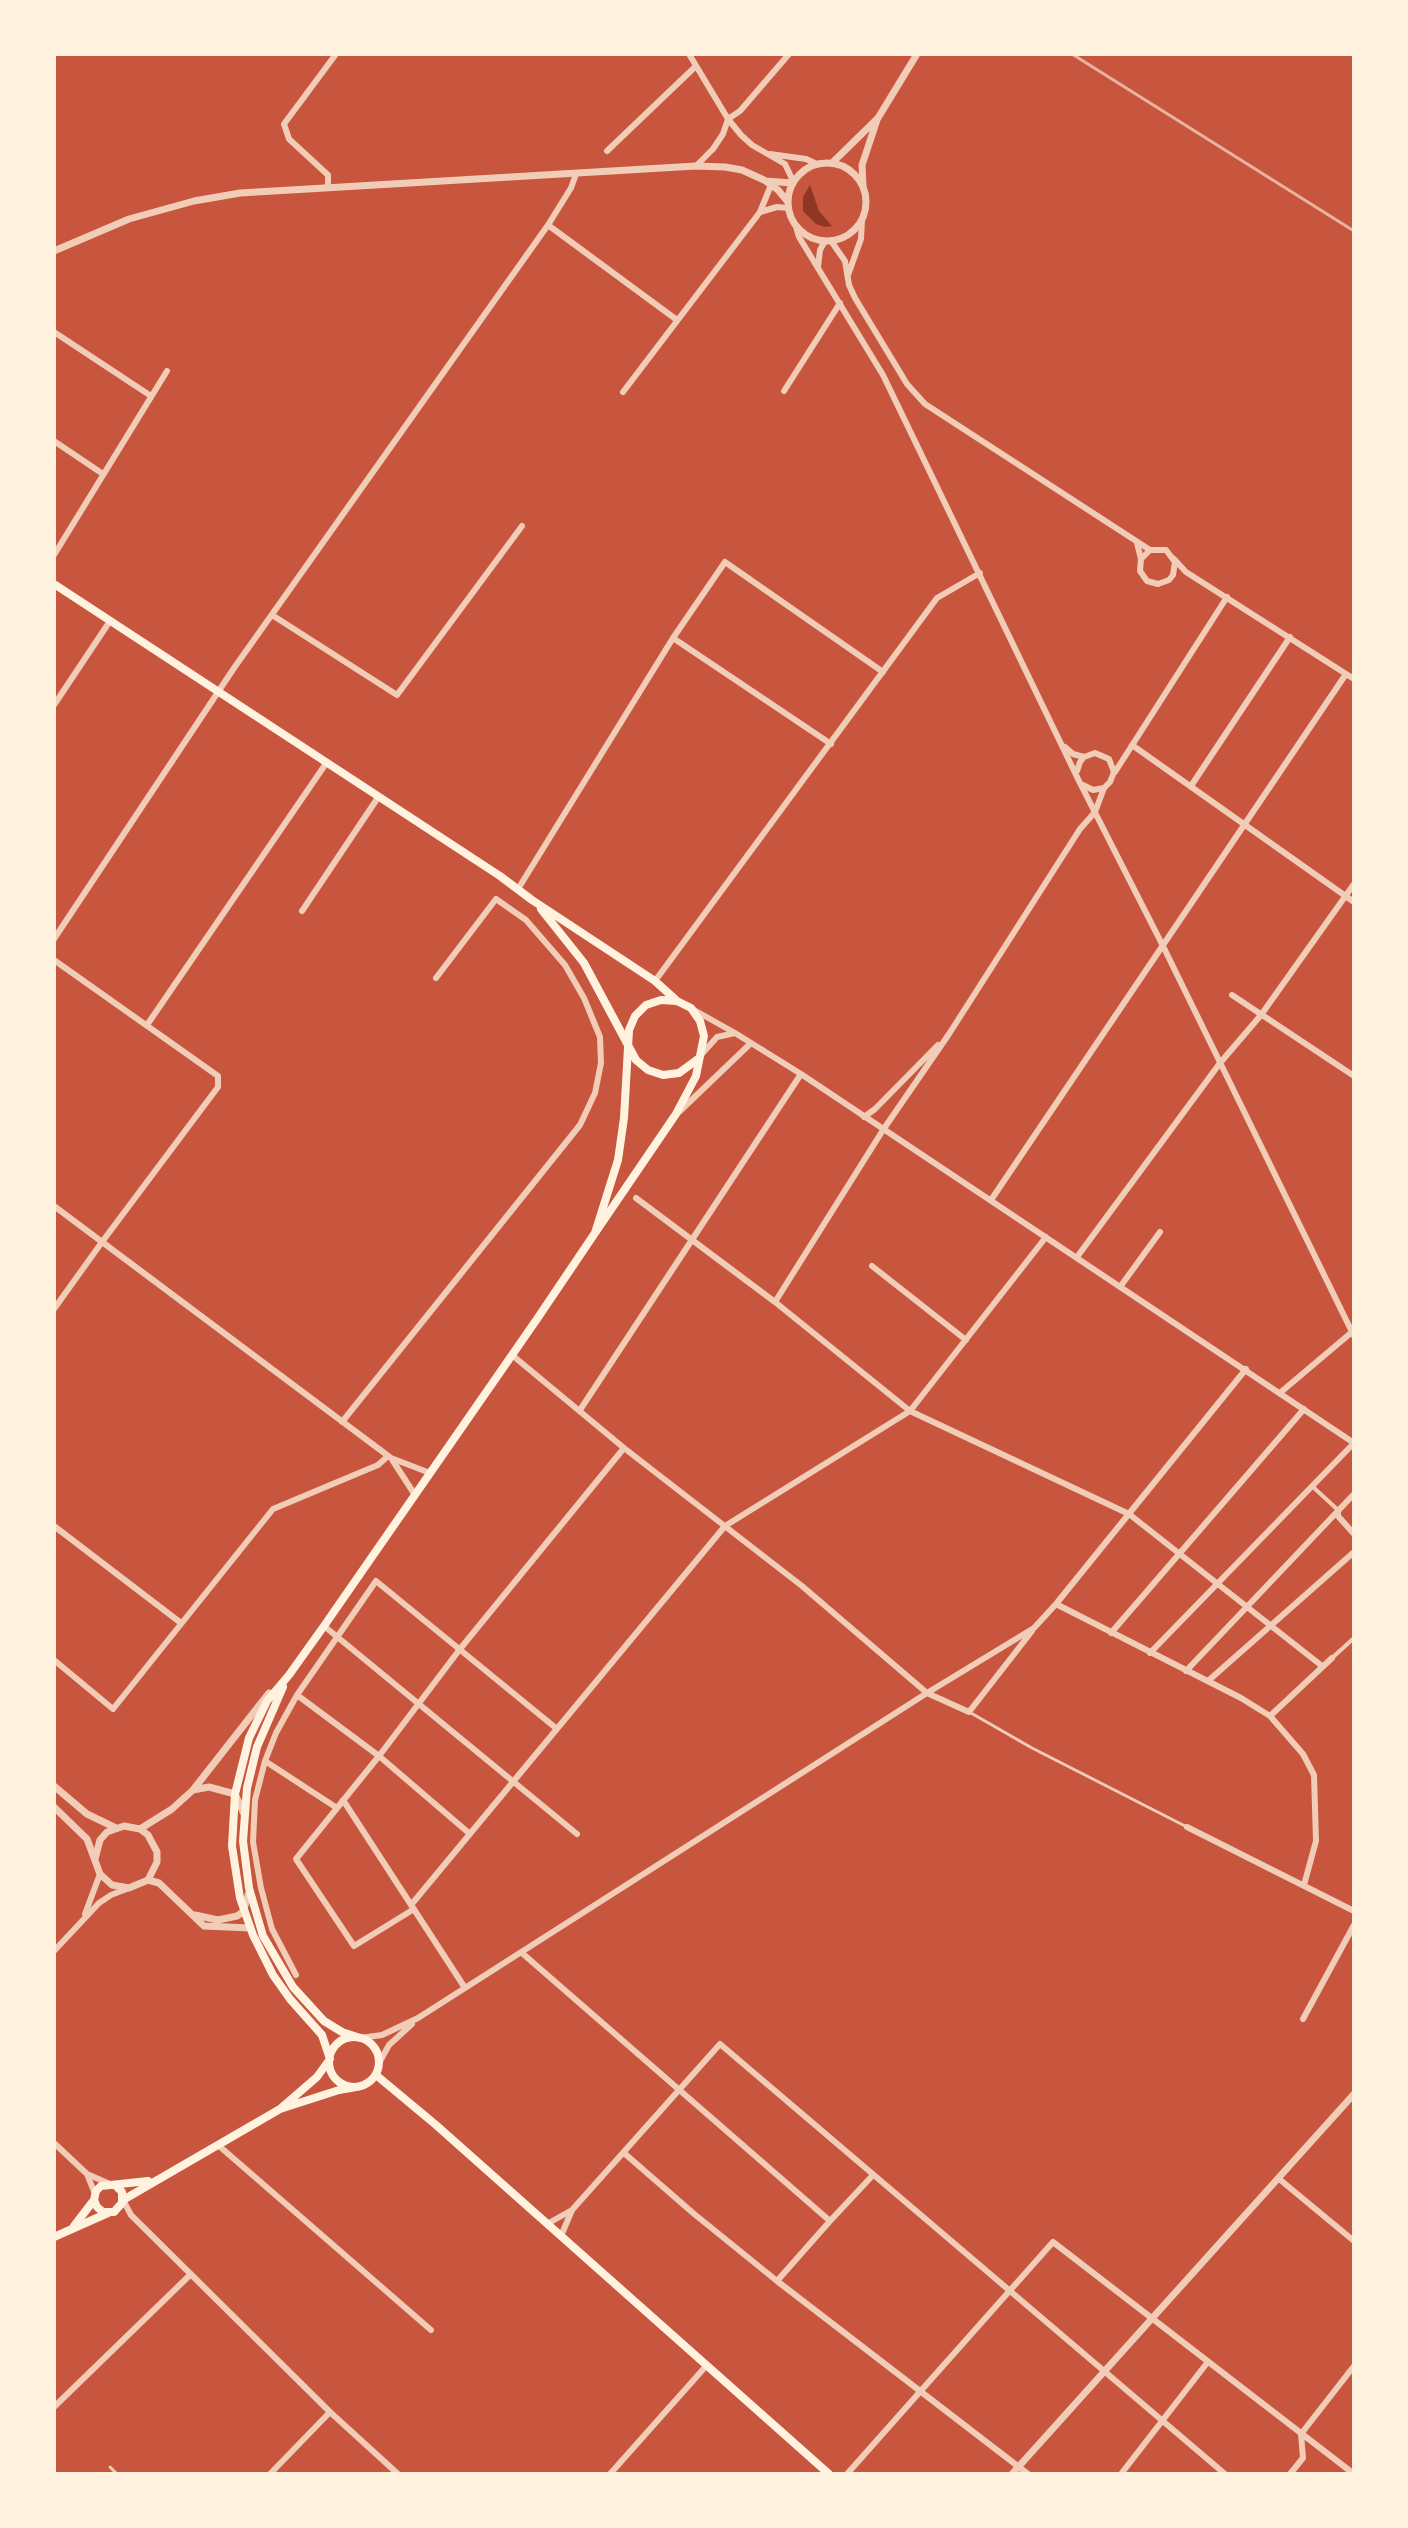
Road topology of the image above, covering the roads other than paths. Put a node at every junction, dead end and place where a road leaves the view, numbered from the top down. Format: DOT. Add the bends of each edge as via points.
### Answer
graph roads {
  1 [pos="336,54"];
  2 [pos="689,54"];
  3 [pos="789,54"];
  4 [pos="917,54"];
  5 [pos="696,66"];
  6 [pos="878,118"];
  7 [pos="728,119"];
  8 [pos="607,151"];
  9 [pos="767,154"];
  10 [pos="832,163"];
  11 [pos="817,164"];
  12 [pos="696,166"];
  13 [pos="576,174"];
  14 [pos="793,182"];
  15 [pos="767,183"];
  16 [pos="863,185"];
  17 [pos="328,188"];
  18 [pos="788,205"];
  19 [pos="760,212"];
  20 [pos="862,220"];
  21 [pos="548,225"];
  22 [pos="796,227"];
  23 [pos="828,241"];
  24 [pos="54,251"];
  25 [pos="818,267"];
  26 [pos="848,275"];
  27 [pos="840,303"];
  28 [pos="677,320"];
  29 [pos="54,332"];
  30 [pos="167,371"];
  31 [pos="784,391"];
  32 [pos="623,392"];
  33 [pos="151,396"];
  34 [pos="54,441"];
  35 [pos="103,474"];
  36 [pos="522,526"];
  37 [pos="1137,543"];
  38 [pos="1150,550"];
  39 [pos="54,555"];
  40 [pos="1141,559"];
  41 [pos="1174,559"];
  42 [pos="1175,570"];
  43 [pos="1186,572"];
  44 [pos="980,573"];
  45 [pos="54,584"];
  46 [pos="1227,597"];
  47 [pos="272,615"];
  48 [pos="110,621"];
  49 [pos="1290,637"];
  50 [pos="673,638"];
  51 [pos="883,672"];
  52 [pos="1346,674"];
  53 [pos="1354,679"];
  54 [pos="219,691"];
  55 [pos="54,705"];
  56 [pos="831,744"];
  57 [pos="1063,744"];
  58 [pos="1132,745"];
  59 [pos="1127,753"];
  60 [pos="1105,756"];
  61 [pos="1084,757"];
  62 [pos="327,762"];
  63 [pos="1113,775"];
  64 [pos="1079,779"];
  65 [pos="1191,786"];
  66 [pos="1104,788"];
  67 [pos="379,796"];
  68 [pos="1095,812"];
  69 [pos="1243,825"];
  70 [pos="1354,884"];
  71 [pos="518,889"];
  72 [pos="1345,896"];
  73 [pos="532,900"];
  74 [pos="1354,902"];
  75 [pos="302,911"];
  76 [pos="54,939"];
  77 [pos="1163,946"];
  78 [pos="54,960"];
  79 [pos="436,978"];
  80 [pos="655,981"];
  81 [pos="1232,995"];
  82 [pos="677,1001"];
  83 [pos="691,1008"];
  84 [pos="1261,1015"];
  85 [pos="147,1025"];
  86 [pos="735,1033"];
  87 [pos="949,1034"];
  88 [pos="751,1043"];
  89 [pos="629,1045"];
  90 [pos="700,1057"];
  91 [pos="1220,1063"];
  92 [pos="801,1074"];
  93 [pos="1354,1076"];
  94 [pos="674,1117"];
  95 [pos="864,1117"];
  96 [pos="883,1130"];
  97 [pos="636,1198"];
  98 [pos="991,1200"];
  99 [pos="54,1206"];
  100 [pos="1160,1232"];
  101 [pos="595,1233"];
  102 [pos="1046,1237"];
  103 [pos="693,1238"];
  104 [pos="102,1242"];
  105 [pos="1077,1257"];
  106 [pos="872,1266"];
  107 [pos="1120,1287"];
  108 [pos="775,1302"];
  109 [pos="54,1309"];
  110 [pos="1353,1334"];
  111 [pos="966,1340"];
  112 [pos="512,1355"];
  113 [pos="1246,1369"];
  114 [pos="1281,1392"];
  115 [pos="1304,1409"];
  116 [pos="580,1410"];
  117 [pos="910,1411"];
  118 [pos="342,1422"];
  119 [pos="1354,1443"];
  120 [pos="624,1448"];
  121 [pos="389,1457"];
  122 [pos="430,1473"];
  123 [pos="1312,1485"];
  124 [pos="1354,1494"];
  125 [pos="415,1495"];
  126 [pos="1338,1510"];
  127 [pos="1129,1514"];
  128 [pos="54,1526"];
  129 [pos="725,1526"];
  130 [pos="1354,1534"];
  131 [pos="1354,1552"];
  132 [pos="1180,1554"];
  133 [pos="1217,1585"];
  134 [pos="1056,1604"];
  135 [pos="1245,1607"];
  136 [pos="181,1623"];
  137 [pos="1269,1625"];
  138 [pos="324,1626"];
  139 [pos="1034,1628"];
  140 [pos="1111,1633"];
  141 [pos="337,1637"];
  142 [pos="1354,1638"];
  143 [pos="460,1649"];
  144 [pos="1150,1653"];
  145 [pos="1332,1658"];
  146 [pos="54,1660"];
  147 [pos="1322,1666"];
  148 [pos="1186,1671"];
  149 [pos="289,1675"];
  150 [pos="1208,1681"];
  151 [pos="927,1693"];
  152 [pos="297,1695"];
  153 [pos="418,1703"];
  154 [pos="969,1712"];
  155 [pos="1270,1716"];
  156 [pos="557,1729"];
  157 [pos="379,1756"];
  158 [pos="265,1761"];
  159 [pos="513,1782"];
  160 [pos="54,1786"];
  161 [pos="193,1790"];
  162 [pos="235,1794"];
  163 [pos="343,1800"];
  164 [pos="54,1807"];
  165 [pos="337,1808"];
  166 [pos="244,1814"];
  167 [pos="1187,1827"];
  168 [pos="116,1828"];
  169 [pos="140,1829"];
  170 [pos="470,1834"];
  171 [pos="577,1834"];
  172 [pos="95,1859"];
  173 [pos="100,1874"];
  174 [pos="148,1880"];
  175 [pos="1304,1885"];
  176 [pos="129,1888"];
  177 [pos="249,1888"];
  178 [pos="413,1907"];
  179 [pos="1354,1911"];
  180 [pos="243,1912"];
  181 [pos="193,1915"];
  182 [pos="84,1917"];
  183 [pos="1354,1925"];
  184 [pos="250,1928"];
  185 [pos="54,1951"];
  186 [pos="522,1953"];
  187 [pos="296,1975"];
  188 [pos="465,1988"];
  189 [pos="418,2018"];
  190 [pos="1303,2019"];
  191 [pos="360,2038"];
  192 [pos="330,2059"];
  193 [pos="379,2063"];
  194 [pos="376,2075"];
  195 [pos="356,2087"];
  196 [pos="679,2090"];
  197 [pos="1354,2094"];
  198 [pos="280,2109"];
  199 [pos="54,2143"];
  200 [pos="218,2145"];
  201 [pos="624,2153"];
  202 [pos="87,2174"];
  203 [pos="873,2175"];
  204 [pos="160,2178"];
  205 [pos="1278,2178"];
  206 [pos="112,2185"];
  207 [pos="94,2197"];
  208 [pos="123,2200"];
  209 [pos="572,2210"];
  210 [pos="112,2212"];
  211 [pos="131,2215"];
  212 [pos="830,2221"];
  213 [pos="547,2224"];
  214 [pos="71,2229"];
  215 [pos="561,2236"];
  216 [pos="54,2237"];
  217 [pos="1354,2241"];
  218 [pos="191,2274"];
  219 [pos="777,2281"];
  220 [pos="1009,2292"];
  221 [pos="1151,2319"];
  222 [pos="431,2330"];
  223 [pos="1207,2363"];
  224 [pos="707,2365"];
  225 [pos="1354,2366"];
  226 [pos="1104,2372"];
  227 [pos="920,2391"];
  228 [pos="54,2407"];
  229 [pos="330,2412"];
  230 [pos="1162,2421"];
  231 [pos="1301,2434"];
  232 [pos="110,2467"];
  233 [pos="1019,2467"];
  234 [pos="117,2474"];
  235 [pos="270,2474"];
  236 [pos="398,2474"];
  237 [pos="610,2474"];
  238 [pos="829,2474"];
  239 [pos="847,2474"];
  240 [pos="1012,2474"];
  241 [pos="1028,2474"];
  242 [pos="1121,2474"];
  243 [pos="1225,2474"];
  244 [pos="1290,2474"];
  245 [pos="1354,2474"];
  1 -- 17 [label="street" via="284,124 289,139 328,175"];
  2 -- 5 [label="street"];
  3 -- 7 [label="street"];
  4 -- 6 [label="street"];
  5 -- 7 [label="street"];
  5 -- 8 [label="street"];
  6 -- 10 [label="street"];
  6 -- 16 [label="street" via="862,165"];
  7 -- 9 [label="street"];
  7 -- 12 [label="street" via="713,149"];
  9 -- 11 [label="street"];
  9 -- 14 [label="street" via="785,164"];
  10 -- 11 [label="street"];
  10 -- 16 [label="street" via="847,168"];
  11 -- 14 [label="street"];
  12 -- 13 [label="street"];
  12 -- 15 [label="street" via="734,168"];
  13 -- 17 [label="street"];
  13 -- 21 [label="street"];
  14 -- 15 [label="street"];
  14 -- 18 [label="street"];
  15 -- 18 [label="street"];
  15 -- 19 [label="street"];
  16 -- 20 [label="street"];
  17 -- 24 [label="street" via="194,201 129,219"];
  18 -- 19 [label="street"];
  18 -- 22 [label="street"];
  19 -- 28 [label="street"];
  20 -- 23 [label="street" via="850,234"];
  20 -- 26 [label="street"];
  21 -- 28 [label="street"];
  21 -- 47 [label="street"];
  22 -- 23 [label="street" via="811,238"];
  22 -- 25 [label="street"];
  23 -- 25 [label="street" via="820,250"];
  23 -- 26 [label="street" via="845,261"];
  25 -- 27 [label="street"];
  26 -- 37 [label="street" via="860,307 925,404"];
  27 -- 31 [label="street"];
  27 -- 44 [label="street" via="883,375"];
  28 -- 32 [label="street"];
  29 -- 33 [label="street"];
  30 -- 33 [label="street"];
  33 -- 35 [label="street"];
  34 -- 35 [label="street"];
  35 -- 39 [label="street"];
  36 -- 47 [label="street" via="397,695"];
  37 -- 38 [label="street"];
  37 -- 40 [label="street"];
  38 -- 40 [label="street"];
  38 -- 41 [label="street" via="1166,550"];
  40 -- 42 [label="street" via="1140,571 1152,583 1169,580"];
  41 -- 42 [label="street"];
  41 -- 43 [label="street"];
  42 -- 43 [label="street"];
  43 -- 46 [label="street"];
  44 -- 51 [label="street" via="937,598"];
  44 -- 57 [label="street"];
  45 -- 48 [label="main road"];
  46 -- 49 [label="street"];
  46 -- 58 [label="street"];
  47 -- 54 [label="street"];
  48 -- 54 [label="main road"];
  48 -- 55 [label="street"];
  49 -- 52 [label="street"];
  49 -- 65 [label="street"];
  50 -- 51 [label="street" via="725,562"];
  50 -- 56 [label="street"];
  50 -- 71 [label="street"];
  51 -- 56 [label="street"];
  52 -- 53 [label="street"];
  52 -- 69 [label="street"];
  54 -- 62 [label="main road"];
  54 -- 76 [label="street"];
  56 -- 80 [label="street"];
  57 -- 61 [label="street"];
  57 -- 64 [label="street"];
  58 -- 59 [label="street"];
  58 -- 65 [label="street"];
  59 -- 60 [label="street"];
  59 -- 63 [label="street"];
  60 -- 61 [label="street"];
  60 -- 63 [label="street"];
  61 -- 64 [label="street" via="1078,765"];
  62 -- 67 [label="main road"];
  62 -- 85 [label="street"];
  63 -- 66 [label="street"];
  64 -- 66 [label="street" via="1089,789"];
  64 -- 68 [label="street"];
  65 -- 69 [label="street"];
  66 -- 68 [label="street"];
  67 -- 71 [label="main road"];
  67 -- 75 [label="street"];
  68 -- 77 [label="street"];
  68 -- 87 [label="street"];
  69 -- 72 [label="street"];
  69 -- 77 [label="street"];
  70 -- 72 [label="street"];
  71 -- 73 [label="main road"];
  72 -- 74 [label="street"];
  72 -- 84 [label="street"];
  73 -- 80 [label="main road"];
  73 -- 89 [label="main road" via="584,963"];
  77 -- 91 [label="street"];
  77 -- 98 [label="street"];
  78 -- 85 [label="street"];
  79 -- 118 [label="street" via="496,899 526,920 565,965 600,1037 595,1093 580,1125"];
  80 -- 82 [label="main road"];
  81 -- 84 [label="street"];
  82 -- 83 [label="main road"];
  82 -- 89 [label="main road" via="646,1005 629,1030"];
  83 -- 86 [label="street"];
  83 -- 90 [label="main road" via="704,1036"];
  84 -- 91 [label="street"];
  84 -- 93 [label="street"];
  85 -- 104 [label="street" via="218,1076 218,1087"];
  86 -- 88 [label="street"];
  86 -- 90 [label="street" via="717,1037"];
  87 -- 95 [label="street"];
  87 -- 96 [label="street"];
  88 -- 92 [label="street"];
  88 -- 94 [label="street"];
  89 -- 90 [label="main road" via="636,1060 663,1075 679,1073"];
  89 -- 101 [label="main road" via="618,1160"];
  90 -- 94 [label="main road"];
  91 -- 105 [label="street"];
  91 -- 110 [label="street"];
  92 -- 95 [label="street"];
  92 -- 103 [label="street"];
  94 -- 101 [label="main road"];
  95 -- 96 [label="street"];
  96 -- 98 [label="street"];
  96 -- 108 [label="street"];
  97 -- 103 [label="street"];
  98 -- 102 [label="street"];
  99 -- 104 [label="street"];
  100 -- 107 [label="street"];
  101 -- 112 [label="main road"];
  102 -- 105 [label="street"];
  102 -- 111 [label="street"];
  103 -- 108 [label="street"];
  103 -- 116 [label="street"];
  104 -- 109 [label="street"];
  104 -- 118 [label="street"];
  105 -- 107 [label="street"];
  106 -- 111 [label="street"];
  107 -- 113 [label="street"];
  108 -- 117 [label="street"];
  110 -- 114 [label="street"];
  111 -- 117 [label="street"];
  112 -- 116 [label="street"];
  112 -- 122 [label="main road"];
  113 -- 114 [label="street"];
  113 -- 127 [label="street"];
  114 -- 115 [label="street"];
  115 -- 119 [label="street"];
  115 -- 132 [label="street"];
  116 -- 120 [label="street"];
  117 -- 127 [label="street"];
  117 -- 129 [label="street"];
  118 -- 121 [label="street"];
  119 -- 123 [label="street"];
  120 -- 129 [label="street"];
  120 -- 143 [label="street"];
  121 -- 122 [label="street"];
  121 -- 125 [label="street"];
  121 -- 136 [label="street" via="273,1509"];
  122 -- 125 [label="main road"];
  123 -- 126 [label="street"];
  123 -- 133 [label="street"];
  124 -- 126 [label="street"];
  125 -- 138 [label="main road"];
  126 -- 130 [label="street"];
  126 -- 135 [label="street"];
  127 -- 132 [label="street"];
  127 -- 134 [label="street"];
  128 -- 136 [label="street"];
  129 -- 151 [label="street"];
  129 -- 156 [label="street"];
  131 -- 137 [label="street"];
  132 -- 133 [label="street"];
  132 -- 140 [label="street"];
  133 -- 135 [label="street"];
  133 -- 144 [label="street"];
  134 -- 139 [label="street"];
  134 -- 140 [label="street"];
  135 -- 137 [label="street"];
  135 -- 148 [label="street"];
  136 -- 146 [label="street" via="113,1709"];
  137 -- 147 [label="street"];
  137 -- 150 [label="street"];
  138 -- 141 [label="street"];
  138 -- 149 [label="main road"];
  139 -- 151 [label="street"];
  139 -- 154 [label="street"];
  140 -- 144 [label="street"];
  141 -- 143 [label="street" via="376,1581"];
  141 -- 152 [label="street"];
  141 -- 153 [label="street"];
  142 -- 145 [label="street"];
  143 -- 153 [label="street"];
  143 -- 156 [label="street"];
  144 -- 148 [label="street"];
  145 -- 147 [label="street"];
  147 -- 155 [label="street"];
  148 -- 150 [label="street"];
  149 -- 161 [label="street" via="257,1706"];
  149 -- 162 [label="main road" via="267,1701 249,1738"];
  149 -- 166 [label="main road" via="257,1747"];
  150 -- 155 [label="street"];
  151 -- 154 [label="street"];
  151 -- 186 [label="street"];
  152 -- 157 [label="street"];
  152 -- 158 [label="street"];
  153 -- 157 [label="street"];
  153 -- 159 [label="street"];
  154 -- 167 [label="lane"];
  155 -- 175 [label="street" via="1314,1775 1316,1841"];
  156 -- 159 [label="street"];
  157 -- 163 [label="street"];
  157 -- 170 [label="street"];
  158 -- 165 [label="street"];
  158 -- 187 [label="street" via="255,1800 253,1842 272,1929"];
  159 -- 170 [label="street"];
  159 -- 171 [label="street"];
  160 -- 168 [label="street" via="87,1814"];
  161 -- 162 [label="street" via="209,1787"];
  161 -- 169 [label="street"];
  162 -- 166 [label="street"];
  162 -- 180 [label="main road" via="232,1846"];
  163 -- 165 [label="street"];
  163 -- 178 [label="street"];
  164 -- 172 [label="street" via="85,1836"];
  165 -- 178 [label="street" via="296,1859 354,1946"];
  166 -- 177 [label="main road"];
  167 -- 175 [label="street"];
  168 -- 169 [label="street"];
  168 -- 172 [label="street" via="100,1840"];
  169 -- 174 [label="street" via="157,1852"];
  170 -- 178 [label="street"];
  172 -- 173 [label="street"];
  173 -- 176 [label="street" via="112,1885"];
  173 -- 182 [label="street"];
  174 -- 176 [label="street"];
  174 -- 181 [label="street" via="159,1883"];
  175 -- 179 [label="street"];
  176 -- 182 [label="street"];
  177 -- 180 [label="street"];
  177 -- 191 [label="main road" via="263,1936 293,1987 324,2021"];
  178 -- 188 [label="street"];
  180 -- 181 [label="street" via="218,1920"];
  180 -- 184 [label="main road"];
  181 -- 184 [label="street" via="204,1926"];
  182 -- 185 [label="street"];
  183 -- 190 [label="street"];
  184 -- 192 [label="main road" via="284,1991 322,2035"];
  186 -- 188 [label="street"];
  186 -- 196 [label="street"];
  188 -- 189 [label="street"];
  189 -- 191 [label="street" via="382,2035"];
  189 -- 193 [label="street" via="389,2045"];
  191 -- 192 [label="main road" via="339,2042"];
  191 -- 193 [label="main road" via="374,2047"];
  192 -- 195 [label="main road" via="336,2079"];
  192 -- 198 [label="main road"];
  193 -- 194 [label="main road"];
  194 -- 195 [label="main road"];
  194 -- 213 [label="main road"];
  195 -- 198 [label="main road"];
  196 -- 201 [label="street"];
  196 -- 203 [label="street" via="720,2044"];
  196 -- 212 [label="street"];
  197 -- 205 [label="street"];
  198 -- 200 [label="main road"];
  199 -- 202 [label="street"];
  200 -- 204 [label="main road"];
  200 -- 222 [label="street"];
  201 -- 209 [label="street"];
  201 -- 219 [label="street"];
  202 -- 206 [label="street"];
  202 -- 207 [label="street"];
  203 -- 212 [label="street"];
  203 -- 220 [label="street"];
  204 -- 206 [label="main road"];
  204 -- 208 [label="main road"];
  205 -- 217 [label="street"];
  205 -- 221 [label="street"];
  206 -- 207 [label="main road" via="101,2186"];
  206 -- 208 [label="main road"];
  207 -- 210 [label="main road" via="100,2210"];
  207 -- 214 [label="main road"];
  208 -- 210 [label="main road"];
  208 -- 211 [label="street"];
  209 -- 213 [label="street"];
  209 -- 215 [label="street"];
  210 -- 211 [label="street"];
  210 -- 214 [label="main road"];
  211 -- 218 [label="street"];
  212 -- 219 [label="street"];
  213 -- 215 [label="main road"];
  214 -- 216 [label="main road"];
  215 -- 224 [label="main road"];
  218 -- 228 [label="street"];
  218 -- 229 [label="street"];
  219 -- 227 [label="street"];
  220 -- 221 [label="street" via="1053,2242"];
  220 -- 226 [label="street"];
  220 -- 227 [label="street"];
  221 -- 223 [label="street"];
  221 -- 226 [label="street"];
  223 -- 230 [label="street"];
  223 -- 231 [label="street"];
  224 -- 237 [label="street"];
  224 -- 238 [label="main road"];
  225 -- 231 [label="street"];
  226 -- 230 [label="street"];
  226 -- 233 [label="street"];
  227 -- 233 [label="street"];
  227 -- 239 [label="street"];
  229 -- 235 [label="street"];
  229 -- 236 [label="street"];
  230 -- 242 [label="street"];
  230 -- 243 [label="street"];
  231 -- 244 [label="street" via="1303,2458"];
  231 -- 245 [label="street"];
  232 -- 234 [label="lane"];
  233 -- 240 [label="street"];
  233 -- 241 [label="street"];
}
